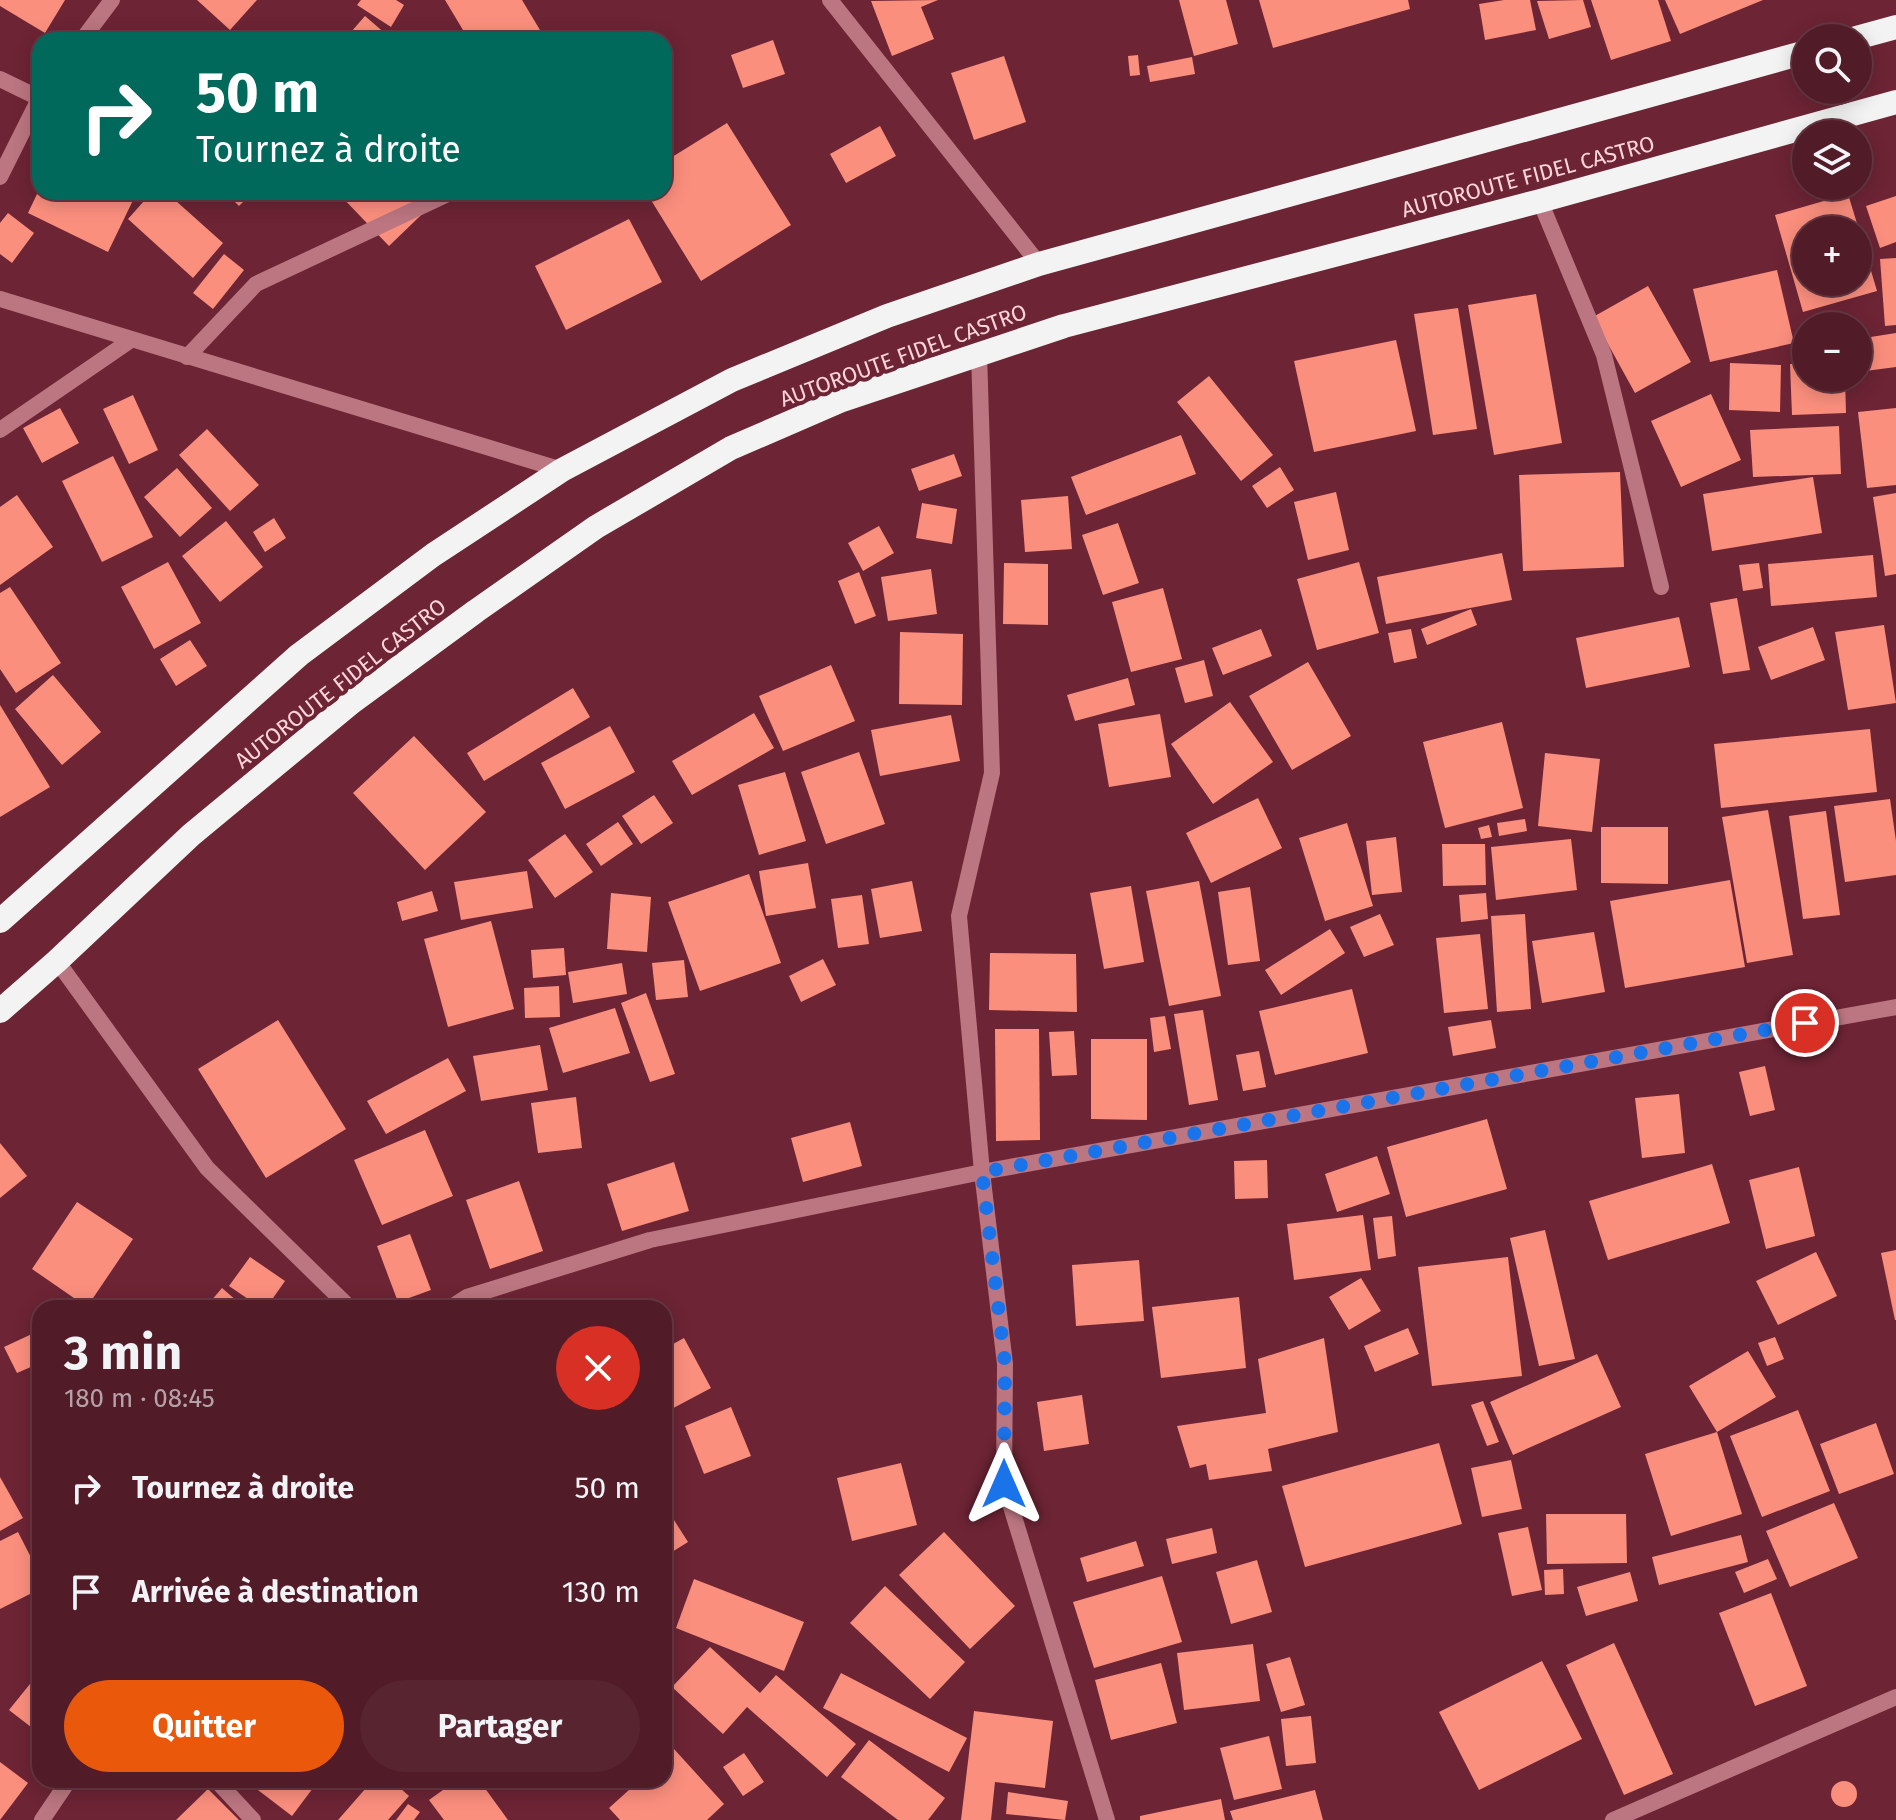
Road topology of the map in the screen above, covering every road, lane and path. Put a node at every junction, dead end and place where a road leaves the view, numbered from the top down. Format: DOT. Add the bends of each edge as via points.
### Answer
graph roads {
  1 [pos="112,0"];
  2 [pos="830,0"];
  3 [pos="1896,27"];
  4 [pos="88,32"];
  5 [pos="1872,34"];
  6 [pos="1792,56"];
  7 [pos="0,79"];
  8 [pos="32,94"];
  9 [pos="1896,102"];
  10 [pos="32,114"];
  11 [pos="0,177"];
  12 [pos="435,200"];
  13 [pos="1540,201"];
  14 [pos="1039,264"];
  15 [pos="0,299"];
  16 [pos="131,340"];
  17 [pos="979,353"];
  18 [pos="187,357"];
  19 [pos="0,430"];
  20 [pos="562,470"];
  21 [pos="1661,587"];
  22 [pos="0,921"];
  23 [pos="57,961"];
  24 [pos="1896,1007"];
  25 [pos="0,1011"];
  26 [pos="982,1172"];
  27 [pos="342,1300"];
  28 [pos="462,1300"];
  29 [pos="1896,1697"];
  30 [pos="64,1788"];
  31 [pos="223,1788"];
  32 [pos="42,1820"];
  33 [pos="253,1820"];
  34 [pos="1107,1820"];
  35 [pos="1613,1820"];
  1 -- 4 [label="street"];
  2 -- 14 [label="street"];
  3 -- 5 [label="highway"];
  6 -- 14 [label="highway, AUTOROUTE FIDEL CASTRO"];
  7 -- 8 [label="street"];
  9 -- 13 [label="highway, AUTOROUTE FIDEL CASTRO"];
  10 -- 11 [label="street"];
  12 -- 18 [label="street" via="256,284"];
  13 -- 17 [label="highway, AUTOROUTE FIDEL CASTRO"];
  13 -- 21 [label="street" via="1604,355"];
  14 -- 20 [label="highway, AUTOROUTE FIDEL CASTRO" via="887,316 732,380"];
  15 -- 16 [label="street"];
  16 -- 18 [label="street"];
  16 -- 19 [label="street"];
  17 -- 23 [label="highway, AUTOROUTE FIDEL CASTRO" via="842,400 731,448 596,527 352,702 191,835"];
  17 -- 26 [label="street" via="992,773 959,916"];
  18 -- 20 [label="street"];
  20 -- 22 [label="highway, AUTOROUTE FIDEL CASTRO" via="433,555 299,655"];
  23 -- 25 [label="highway, AUTOROUTE FIDEL CASTRO"];
  23 -- 27 [label="street" via="207,1168"];
  24 -- 26 [label="street"];
  26 -- 28 [label="street" via="650,1240"];
  26 -- 34 [label="street" via="1005,1364 1004,1484"];
  29 -- 35 [label="street"];
  30 -- 32 [label="street"];
  31 -- 33 [label="street"];
}
